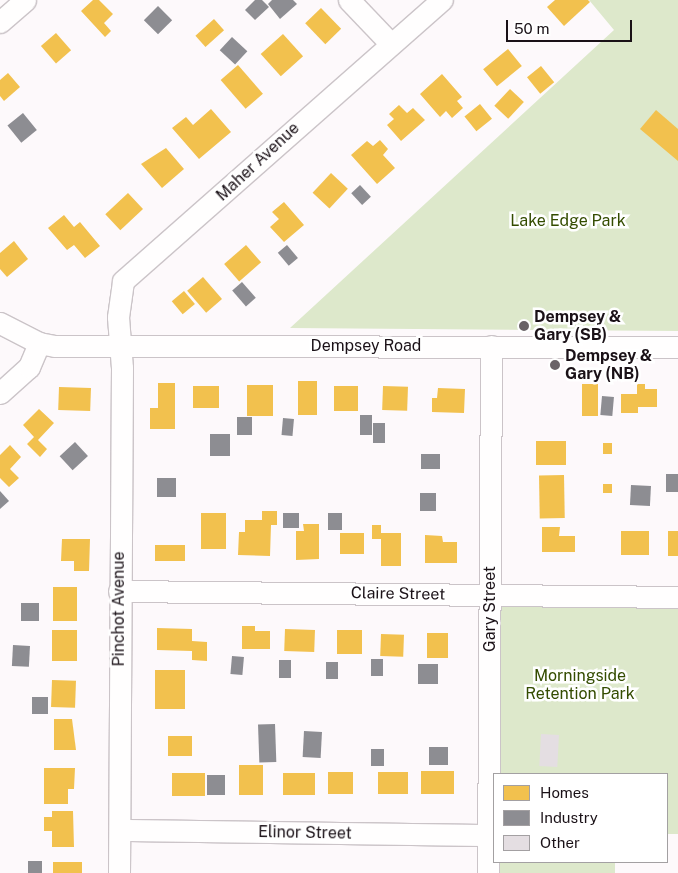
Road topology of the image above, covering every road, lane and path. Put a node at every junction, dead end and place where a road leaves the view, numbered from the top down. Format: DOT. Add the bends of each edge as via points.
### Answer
graph roads {
  1 [pos="25,0"];
  2 [pos="349,0"];
  3 [pos="442,0"];
  4 [pos="0,22"];
  5 [pos="390,43"];
  6 [pos="0,323"];
  7 [pos="47,345"];
  8 [pos="122,345"];
  9 [pos="491,346"];
  10 [pos="678,347"];
  11 [pos="0,392"];
  12 [pos="119,592"];
  13 [pos="490,595"];
  14 [pos="678,597"];
  15 [pos="121,830"];
  16 [pos="488,835"];
  17 [pos="119,873"];
  18 [pos="488,873"];
  1 -- 4 [label="street"];
  2 -- 5 [label="street"];
  3 -- 5 [label="street, Maher Avenue"];
  5 -- 8 [label="street, Maher Avenue" via="221,197 123,281 118,317"];
  6 -- 7 [label="street"];
  7 -- 8 [label="street, Dempsey Road"];
  7 -- 11 [label="street" via="29,367"];
  8 -- 9 [label="street, Dempsey Road"];
  8 -- 12 [label="street, Pinchot Avenue"];
  9 -- 10 [label="street, Dempsey Road"];
  9 -- 13 [label="street, Gary Street"];
  12 -- 13 [label="street, Claire Street"];
  12 -- 15 [label="street, Pinchot Avenue"];
  13 -- 14 [label="street, Claire Street"];
  13 -- 16 [label="street, Gary Street"];
  15 -- 16 [label="street, Elinor Street"];
  15 -- 17 [label="street, Pinchot Avenue"];
  16 -- 18 [label="street, Gary Street"];
}
